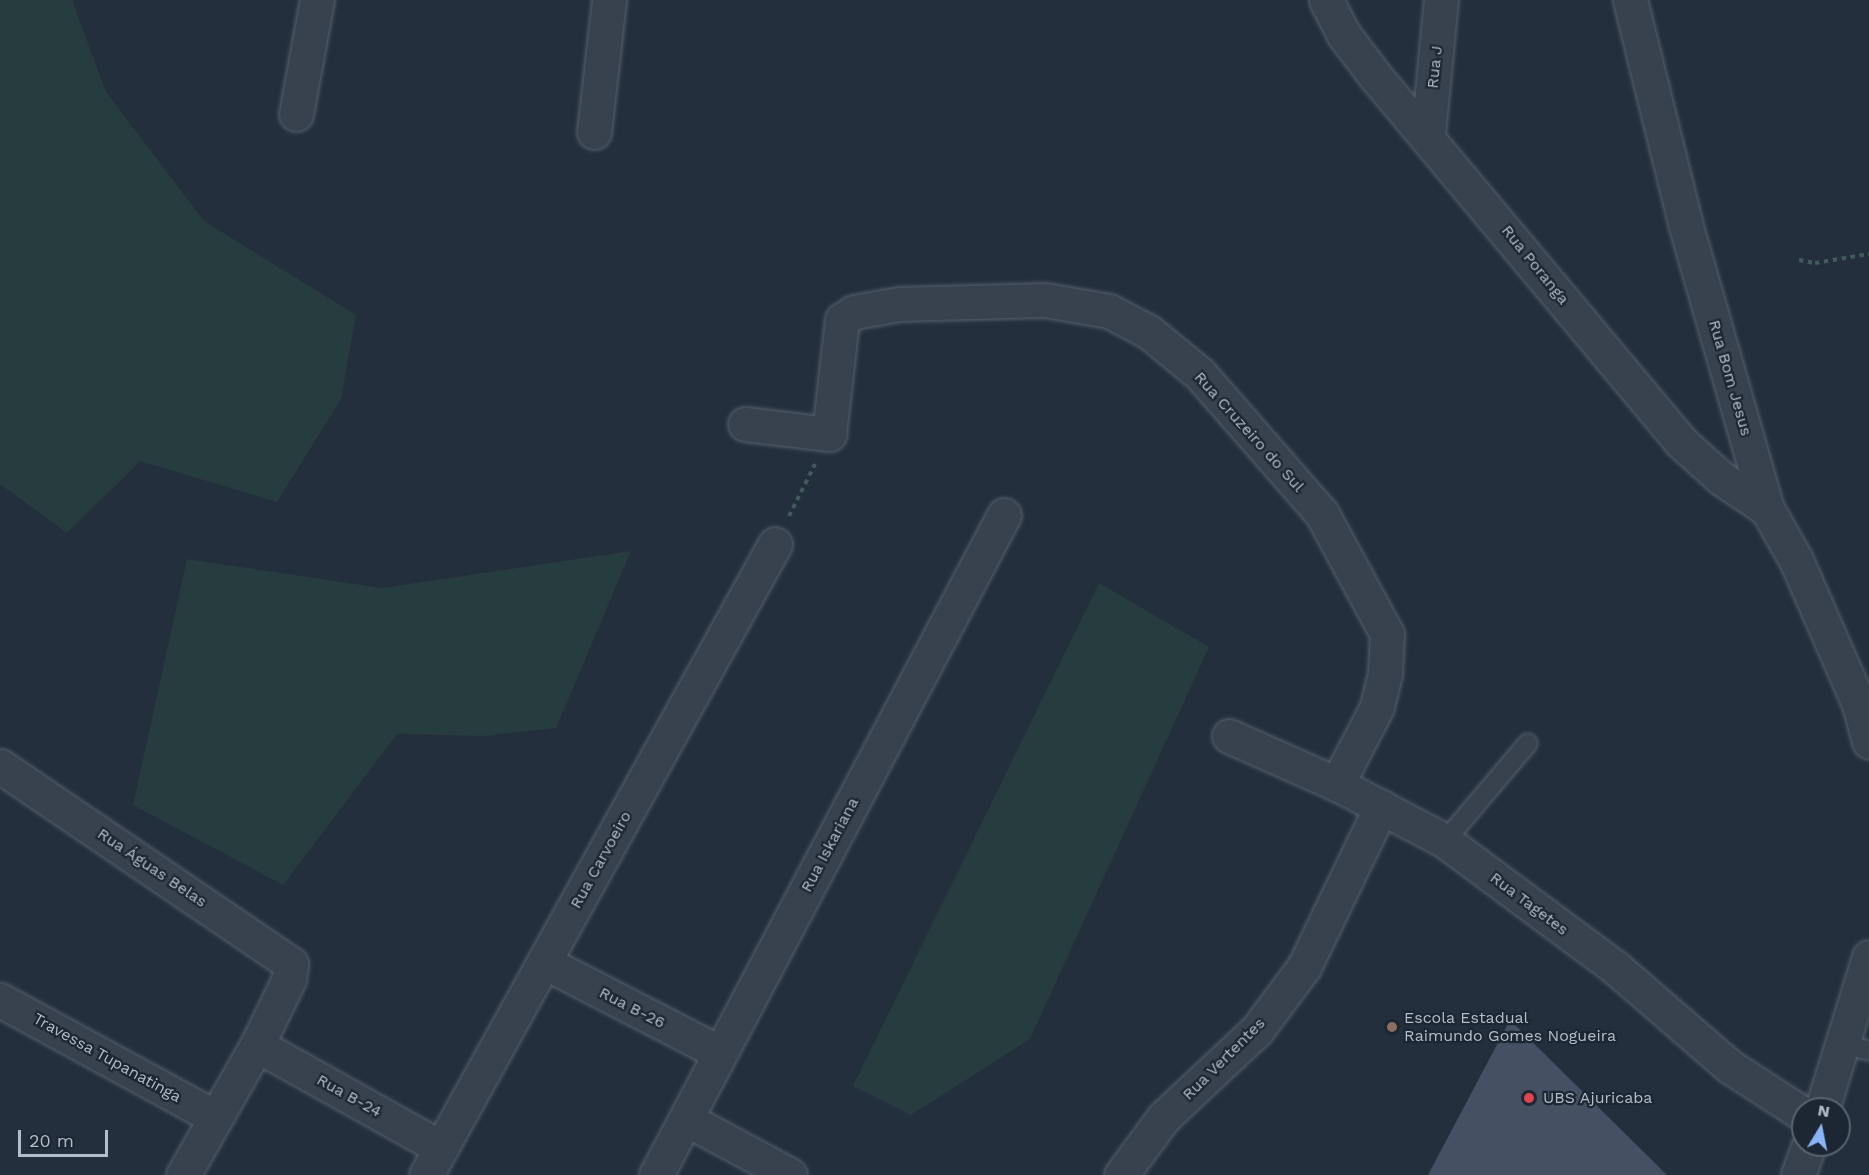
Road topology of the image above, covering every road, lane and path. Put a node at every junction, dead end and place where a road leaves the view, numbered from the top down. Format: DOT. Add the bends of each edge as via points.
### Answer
graph roads {
  1 [pos="317,0"];
  2 [pos="609,0"];
  3 [pos="1326,0"];
  4 [pos="1441,0"];
  5 [pos="1630,0"];
  6 [pos="296,114"];
  7 [pos="594,132"];
  8 [pos="1428,134"];
  9 [pos="1869,254"];
  10 [pos="1799,260"];
  11 [pos="745,424"];
  12 [pos="829,434"];
  13 [pos="1767,509"];
  14 [pos="1004,515"];
  15 [pos="775,544"];
  16 [pos="1229,736"];
  17 [pos="1869,741"];
  18 [pos="1528,743"];
  19 [pos="0,766"];
  20 [pos="1337,784"];
  21 [pos="1382,807"];
  22 [pos="1445,841"];
  23 [pos="1869,957"];
  24 [pos="544,962"];
  25 [pos="0,1000"];
  26 [pos="257,1045"];
  27 [pos="1857,1047"];
  28 [pos="720,1053"];
  29 [pos="1829,1097"];
  30 [pos="1791,1106"];
  31 [pos="215,1117"];
  32 [pos="686,1119"];
  33 [pos="1805,1157"];
  34 [pos="434,1161"];
  35 [pos="183,1175"];
  36 [pos="656,1175"];
  37 [pos="790,1175"];
  38 [pos="1121,1175"];
  39 [pos="1798,1175"];
  1 -- 6 [label="street"];
  2 -- 7 [label="street"];
  3 -- 8 [label="street, Rua Poranga" via="1364,60"];
  4 -- 8 [label="street, Rua J"];
  5 -- 13 [label="street, Rua Bom Jesus" via="1685,224"];
  8 -- 13 [label="street, Rua Poranga" via="1680,441 1721,478"];
  9 -- 10 [label="path" via="1815,263"];
  11 -- 12 [label="street"];
  12 -- 15 [label="path"];
  12 -- 20 [label="street, Rua Cruzeiro do Sul" via="842,320 855,312 900,304 1045,300 1109,311 1149,332 1200,374 1322,514 1387,634 1377,707"];
  13 -- 17 [label="street, Rua Bom Jesus" via="1796,560 1850,684"];
  14 -- 28 [label="street, Rua Iskariana"];
  15 -- 24 [label="street, Rua Carvoeiro"];
  16 -- 20 [label="street, Rua Tagetes"];
  18 -- 22 [label="lane"];
  19 -- 26 [label="street, Rua Águas Belas" via="291,964 289,979"];
  20 -- 21 [label="street, Rua Tagetes"];
  21 -- 22 [label="street, Rua Tagetes"];
  21 -- 38 [label="street, Rua Vertentes" via="1305,967 1257,1030 1164,1117"];
  22 -- 30 [label="street, Rua Tagetes" via="1616,968 1729,1066"];
  23 -- 27 [label="street"];
  24 -- 28 [label="street, Rua B-26"];
  24 -- 34 [label="street, Rua Carvoeiro"];
  25 -- 31 [label="street, Travessa Tupanatinga"];
  26 -- 31 [label="street"];
  26 -- 34 [label="street, Rua B-24"];
  27 -- 29 [label="street"];
  28 -- 32 [label="street, Rua Iskariana"];
  31 -- 35 [label="street"];
  32 -- 36 [label="street, Rua Iskariana"];
  32 -- 37 [label="street"];
  33 -- 39 [label="street"];
}
